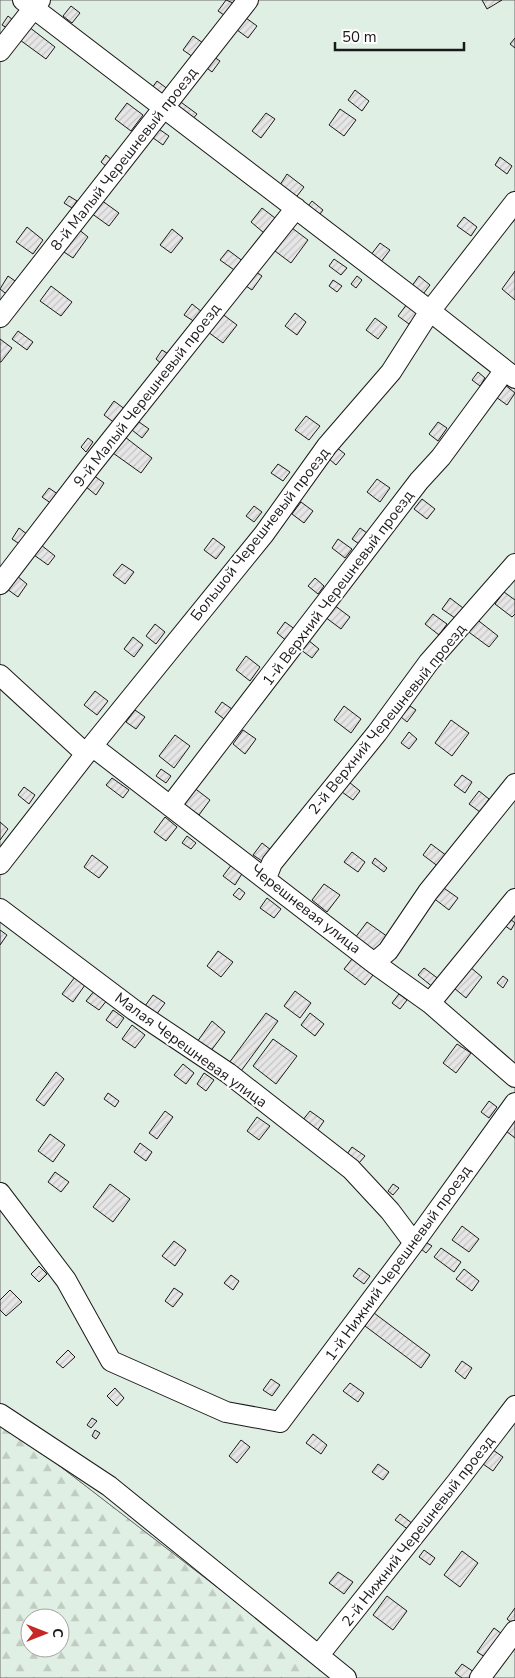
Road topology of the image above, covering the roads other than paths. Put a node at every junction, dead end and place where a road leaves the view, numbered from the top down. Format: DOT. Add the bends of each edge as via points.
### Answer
graph roads {
  1 [pos="248,0"];
  2 [pos="32,3"];
  3 [pos="0,51"];
  4 [pos="164,108"];
  5 [pos="515,202"];
  6 [pos="296,208"];
  7 [pos="430,311"];
  8 [pos="0,317"];
  9 [pos="510,374"];
  10 [pos="515,564"];
  11 [pos="0,584"];
  12 [pos="0,675"];
  13 [pos="89,750"];
  14 [pos="515,784"];
  15 [pos="171,805"];
  16 [pos="0,864"];
  17 [pos="266,878"];
  18 [pos="515,899"];
  19 [pos="0,909"];
  20 [pos="374,963"];
  21 [pos="430,1003"];
  22 [pos="515,1077"];
  23 [pos="515,1103"];
  24 [pos="0,1193"];
  25 [pos="414,1243"];
  26 [pos="515,1406"];
  27 [pos="0,1414"];
  28 [pos="515,1631"];
  29 [pos="319,1655"];
  30 [pos="346,1678"];
  31 [pos="480,1678"];
  1 -- 4 [label="lane, 8-й Малый Черешневый проезд"];
  2 -- 3 [label="lane"];
  2 -- 4 [label="lane"];
  4 -- 6 [label="lane"];
  4 -- 8 [label="lane, 8-й Малый Черешневый проезд"];
  5 -- 7 [label="lane, Большой Черешневый проезд"];
  6 -- 7 [label="lane"];
  6 -- 11 [label="lane, 9-й Малый Черешневый проезд"];
  7 -- 9 [label="lane"];
  7 -- 13 [label="lane, Большой Черешневый проезд" via="391,372 328,446 264,534"];
  9 -- 15 [label="lane, 1-й Верхний Черешневый проезд" via="419,481"];
  10 -- 17 [label="lane, 2-й Верхний Черешневый проезд" via="429,662 377,733 272,863"];
  12 -- 13 [label="lane, Черешневая улица"];
  13 -- 15 [label="lane, Черешневая улица"];
  13 -- 16 [label="lane, Большой Черешневый проезд"];
  14 -- 20 [label="lane" via="428,892 388,951"];
  15 -- 17 [label="lane, Черешневая улица"];
  17 -- 20 [label="lane, Черешневая улица"];
  18 -- 21 [label="lane"];
  19 -- 25 [label="lane, Малая Черешневая улица" via="134,1010 228,1073 351,1169"];
  20 -- 21 [label="lane, Черешневая улица"];
  21 -- 22 [label="lane, Черешневая улица"];
  23 -- 25 [label="lane, 1-й Нижний Черешневый проезд"];
  24 -- 25 [label="lane, 1-й Нижний Черешневый проезд" via="66,1280 111,1361 226,1412 280,1422"];
  26 -- 29 [label="lane, 2-й Нижний Черешневый проезд"];
  27 -- 29 [label="lane" via="109,1486"];
  28 -- 31 [label="lane"];
  29 -- 30 [label="lane"];
}
